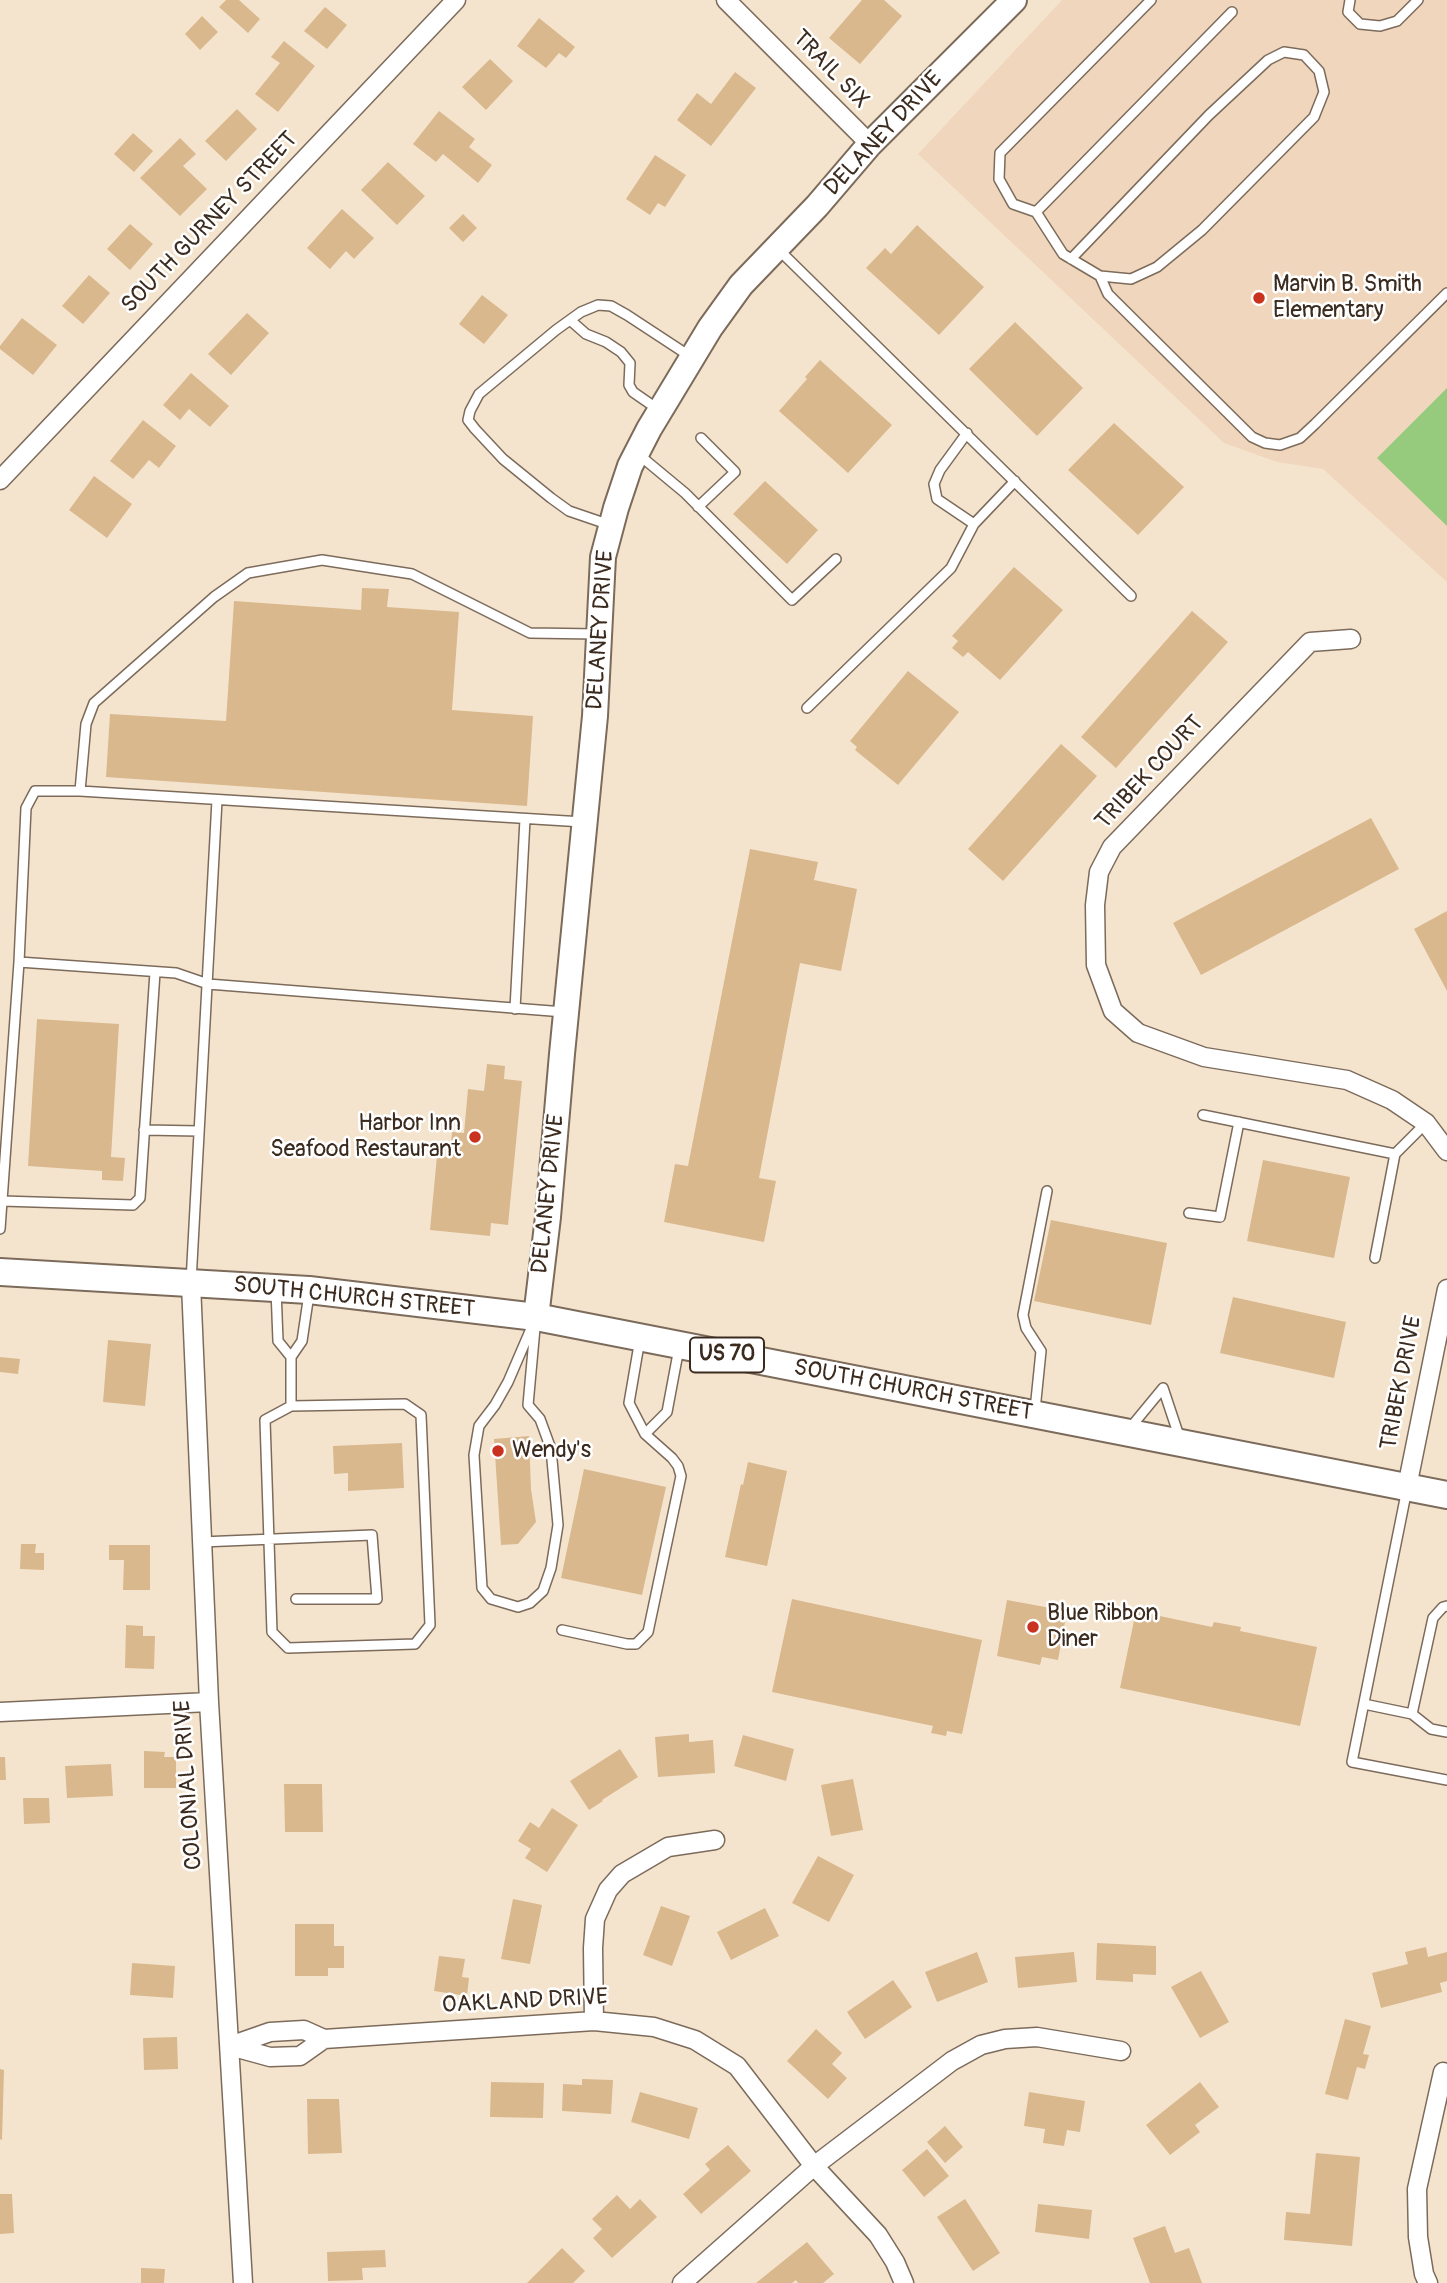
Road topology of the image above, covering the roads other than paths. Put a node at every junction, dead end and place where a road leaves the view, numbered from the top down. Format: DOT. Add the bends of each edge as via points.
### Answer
graph roads {
  1 [pos="456,0"];
  2 [pos="726,0"];
  3 [pos="1014,0"];
  4 [pos="1350,0"];
  5 [pos="1418,0"];
  6 [pos="1146,2"];
  7 [pos="1232,12"];
  8 [pos="870,144"];
  9 [pos="1036,212"];
  10 [pos="777,247"];
  11 [pos="1071,259"];
  12 [pos="1100,276"];
  13 [pos="1447,293"];
  14 [pos="570,320"];
  15 [pos="692,357"];
  16 [pos="660,411"];
  17 [pos="967,433"];
  18 [pos="701,439"];
  19 [pos="637,453"];
  20 [pos="0,480"];
  21 [pos="1014,481"];
  22 [pos="698,507"];
  23 [pos="974,524"];
  24 [pos="611,526"];
  25 [pos="836,559"];
  26 [pos="1131,596"];
  27 [pos="599,634"];
  28 [pos="1350,639"];
  29 [pos="807,708"];
  30 [pos="80,791"];
  31 [pos="217,800"];
  32 [pos="525,819"];
  33 [pos="585,822"];
  34 [pos="19,962"];
  35 [pos="155,972"];
  36 [pos="208,984"];
  37 [pos="515,1009"];
  38 [pos="566,1013"];
  39 [pos="1203,1115"];
  40 [pos="1238,1122"];
  41 [pos="1426,1123"];
  42 [pos="145,1130"];
  43 [pos="199,1130"];
  44 [pos="1447,1151"];
  45 [pos="1395,1154"];
  46 [pos="1047,1191"];
  47 [pos="2,1201"];
  48 [pos="1189,1213"];
  49 [pos="0,1229"];
  50 [pos="1375,1258"];
  51 [pos="0,1272"];
  52 [pos="191,1284"];
  53 [pos="276,1287"];
  54 [pos="1447,1289"];
  55 [pos="309,1290"];
  56 [pos="536,1317"];
  57 [pos="1443,1323"];
  58 [pos="641,1338"];
  59 [pos="680,1346"];
  60 [pos="291,1357"];
  61 [pos="290,1406"];
  62 [pos="1034,1415"];
  63 [pos="1125,1433"];
  64 [pos="645,1434"];
  65 [pos="1181,1444"];
  66 [pos="1407,1487"];
  67 [pos="1447,1495"];
  68 [pos="268,1539"];
  69 [pos="201,1542"];
  70 [pos="296,1599"];
  71 [pos="1447,1606"];
  72 [pos="562,1630"];
  73 [pos="209,1702"];
  74 [pos="1364,1704"];
  75 [pos="0,1712"];
  76 [pos="1412,1714"];
  77 [pos="1447,1732"];
  78 [pos="1447,1780"];
  79 [pos="715,1840"];
  80 [pos="594,2021"];
  81 [pos="324,2039"];
  82 [pos="230,2046"];
  83 [pos="1121,2051"];
  84 [pos="1443,2072"];
  85 [pos="814,2166"];
  86 [pos="243,2283"];
  87 [pos="682,2283"];
  88 [pos="904,2283"];
  89 [pos="1428,2283"];
  1 -- 20 [label="street, SOUTH GURNEY STREET"];
  2 -- 8 [label="street, TRAIL SIX"];
  3 -- 8 [label="street, DELANEY DRIVE"];
  4 -- 5 [label="lane" via="1348,12 1360,24 1380,26 1397,21"];
  6 -- 9 [label="lane" via="1000,153 999,179 1013,204"];
  7 -- 9 [label="lane"];
  8 -- 10 [label="street, DELANEY DRIVE"];
  9 -- 11 [label="lane"];
  10 -- 15 [label="street, DELANEY DRIVE" via="741,285"];
  10 -- 17 [label="lane"];
  11 -- 12 [label="lane"];
  11 -- 12 [label="lane" via="1268,60 1284,52 1304,55 1319,71 1324,92 1314,117 1202,230 1157,267 1131,279"];
  12 -- 13 [label="lane" via="1108,294 1252,437 1280,445 1300,438"];
  14 -- 15 [label="lane" via="598,305 611,306"];
  14 -- 16 [label="lane" via="621,352 630,363 629,385"];
  14 -- 24 [label="lane" via="479,394 468,420 503,459 551,498 569,511"];
  15 -- 16 [label="street, DELANEY DRIVE"];
  16 -- 19 [label="street, DELANEY DRIVE"];
  17 -- 21 [label="lane"];
  17 -- 23 [label="lane" via="934,484 937,499"];
  18 -- 22 [label="lane" via="735,472"];
  19 -- 22 [label="lane"];
  19 -- 24 [label="street, DELANEY DRIVE"];
  21 -- 23 [label="lane"];
  21 -- 26 [label="lane"];
  22 -- 25 [label="lane" via="792,600"];
  23 -- 29 [label="lane" via="951,568"];
  24 -- 27 [label="street, DELANEY DRIVE" via="603,557"];
  27 -- 30 [label="lane" via="530,633 412,574 322,560 248,573 214,597 94,703 86,724"];
  27 -- 33 [label="street, DELANEY DRIVE"];
  28 -- 41 [label="street, TRIBEK COURT" via="1310,642 1112,847 1099,872 1096,965 1113,1011 1138,1033 1204,1058 1347,1080 1392,1100"];
  30 -- 31 [label="lane"];
  30 -- 34 [label="lane" via="35,791 26,808"];
  31 -- 32 [label="lane"];
  31 -- 36 [label="lane"];
  32 -- 33 [label="lane"];
  32 -- 37 [label="lane"];
  33 -- 38 [label="street, DELANEY DRIVE"];
  34 -- 35 [label="lane"];
  34 -- 47 [label="lane"];
  35 -- 36 [label="lane" via="176,973"];
  35 -- 42 [label="lane"];
  36 -- 37 [label="lane"];
  36 -- 43 [label="lane"];
  37 -- 38 [label="lane"];
  38 -- 56 [label="street, DELANEY DRIVE"];
  39 -- 40 [label="lane"];
  40 -- 45 [label="lane"];
  40 -- 48 [label="lane" via="1220,1217"];
  41 -- 44 [label="street, TRIBEK COURT"];
  41 -- 45 [label="lane"];
  42 -- 43 [label="lane"];
  42 -- 47 [label="lane" via="140,1198 133,1205"];
  43 -- 52 [label="lane"];
  45 -- 50 [label="lane"];
  46 -- 62 [label="lane" via="1023,1315 1041,1351"];
  47 -- 49 [label="lane"];
  51 -- 52 [label="main road, SOUTH CHURCH STREET / US 70"];
  52 -- 53 [label="main road, SOUTH CHURCH STREET / US 70"];
  52 -- 69 [label="street, COLONIAL DRIVE"];
  53 -- 55 [label="main road, SOUTH CHURCH STREET / US 70"];
  53 -- 60 [label="lane" via="278,1341"];
  54 -- 57 [label="street, TRIBEK DRIVE"];
  55 -- 56 [label="main road, SOUTH CHURCH STREET / US 70"];
  55 -- 60 [label="lane" via="302,1341"];
  56 -- 56 [label="lane" via="508,1382 479,1426 474,1455 482,1588 491,1599 518,1607 543,1591 558,1525 551,1449 540,1419 528,1405"];
  56 -- 58 [label="main road, SOUTH CHURCH STREET / US 70"];
  57 -- 66 [label="street, TRIBEK DRIVE"];
  58 -- 59 [label="main road, SOUTH CHURCH STREET / US 70"];
  58 -- 64 [label="lane" via="629,1403"];
  59 -- 62 [label="main road, SOUTH CHURCH STREET / US 70"];
  59 -- 64 [label="lane" via="667,1412"];
  60 -- 61 [label="lane"];
  61 -- 68 [label="lane" via="265,1420"];
  61 -- 68 [label="lane" via="405,1404 421,1415 430,1625 415,1644 288,1648 272,1632"];
  62 -- 63 [label="main road, SOUTH CHURCH STREET / US 70"];
  63 -- 65 [label="main road, SOUTH CHURCH STREET / US 70"];
  63 -- 65 [label="lane" via="1163,1388"];
  64 -- 72 [label="lane" via="672,1458 681,1476 648,1632 636,1644 627,1644"];
  65 -- 66 [label="main road, SOUTH CHURCH STREET / US 70"];
  66 -- 67 [label="main road, SOUTH CHURCH STREET / US 70"];
  66 -- 74 [label="lane"];
  68 -- 69 [label="lane"];
  68 -- 70 [label="lane" via="372,1535 377,1599"];
  69 -- 73 [label="street, COLONIAL DRIVE"];
  71 -- 76 [label="lane" via="1433,1618"];
  73 -- 75 [label="street"];
  73 -- 82 [label="street, COLONIAL DRIVE"];
  74 -- 76 [label="lane"];
  74 -- 78 [label="lane" via="1352,1762"];
  76 -- 77 [label="lane" via="1432,1729"];
  79 -- 80 [label="street" via="667,1847 622,1874 608,1890 595,1919"];
  80 -- 81 [label="street, OAKLAND DRIVE"];
  80 -- 85 [label="street, OAKLAND DRIVE" via="654,2027 695,2040 737,2066"];
  81 -- 82 [label="street, OAKLAND DRIVE" via="303,2030 270,2032"];
  81 -- 82 [label="street, OAKLAND DRIVE" via="300,2056 270,2057"];
  82 -- 86 [label="street, COLONIAL DRIVE"];
  83 -- 85 [label="street" via="1037,2037 981,2045 952,2061"];
  84 -- 89 [label="street" via="1417,2189 1418,2237"];
  85 -- 87 [label="street"];
  85 -- 88 [label="street, OAKLAND DRIVE" via="878,2235"];
}
